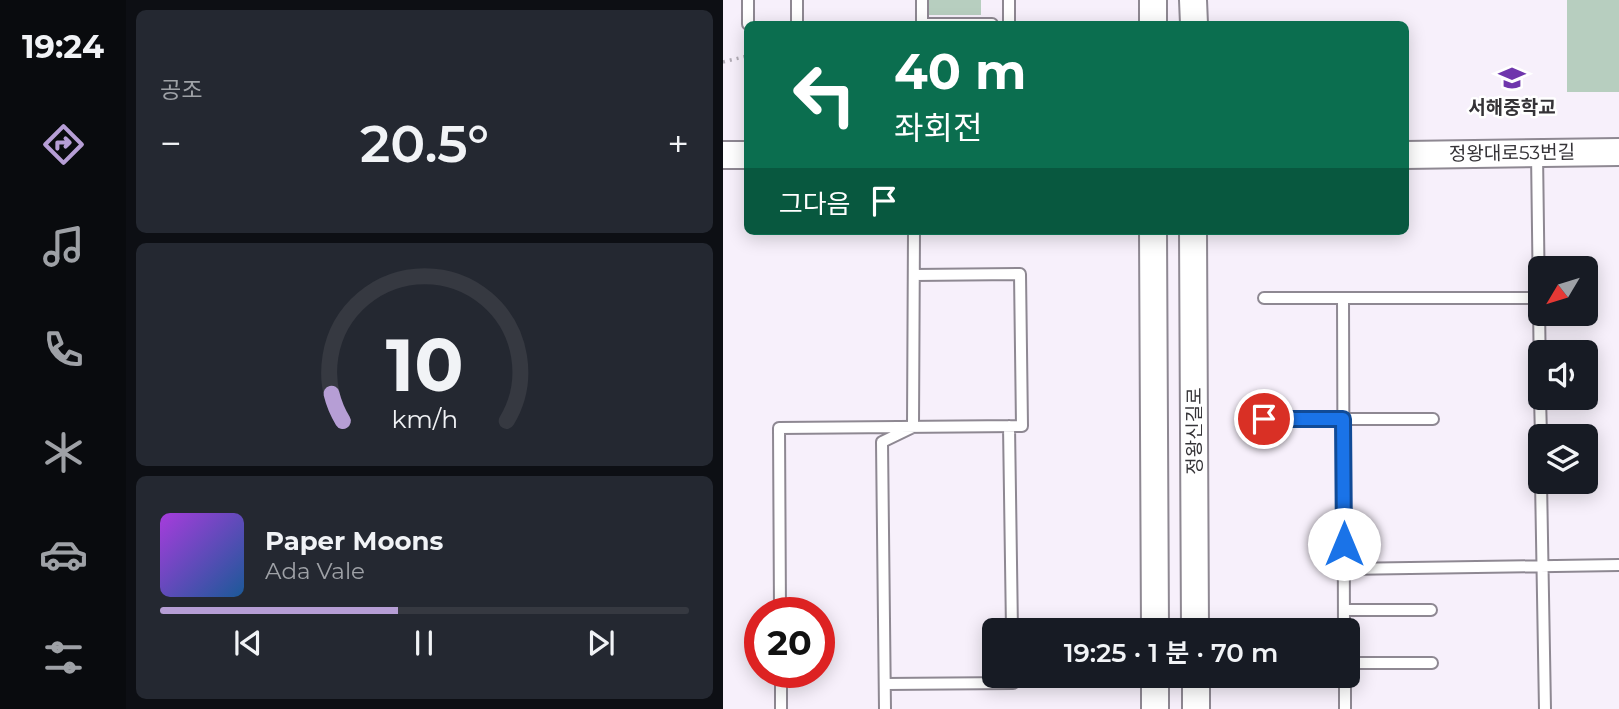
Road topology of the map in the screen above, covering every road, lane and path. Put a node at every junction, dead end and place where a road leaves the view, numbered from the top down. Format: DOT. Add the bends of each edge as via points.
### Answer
graph roads {
  1 [pos="748,0"];
  2 [pos="797,0"];
  3 [pos="922,0"];
  4 [pos="1009,0"];
  5 [pos="1153,0"];
  6 [pos="1193,0"];
  7 [pos="748,21"];
  8 [pos="797,21"];
  9 [pos="922,21"];
  10 [pos="1009,21"];
  11 [pos="1153,21"];
  12 [pos="1194,21"];
  13 [pos="744,57"];
  14 [pos="723,62"];
  15 [pos="1537,152"];
  16 [pos="1619,152"];
  17 [pos="723,155"];
  18 [pos="744,155"];
  19 [pos="1409,155"];
  20 [pos="914,235"];
  21 [pos="1153,235"];
  22 [pos="1193,235"];
  23 [pos="1538,256"];
  24 [pos="914,275"];
  25 [pos="1264,298"];
  26 [pos="1343,298"];
  27 [pos="1528,298"];
  28 [pos="1264,419"];
  29 [pos="1343,419"];
  30 [pos="1433,419"];
  31 [pos="1009,426"];
  32 [pos="913,427"];
  33 [pos="1541,494"];
  34 [pos="1619,565"];
  35 [pos="1542,566"];
  36 [pos="1344,569"];
  37 [pos="780,597"];
  38 [pos="1344,610"];
  39 [pos="1431,610"];
  40 [pos="1012,618"];
  41 [pos="1155,618"];
  42 [pos="1195,618"];
  43 [pos="1344,618"];
  44 [pos="1360,663"];
  45 [pos="1432,663"];
  46 [pos="982,683"];
  47 [pos="885,684"];
  48 [pos="781,688"];
  49 [pos="1155,688"];
  50 [pos="1195,688"];
  51 [pos="1345,688"];
  52 [pos="781,709"];
  53 [pos="885,709"];
  54 [pos="1155,709"];
  55 [pos="1196,709"];
  56 [pos="1345,709"];
  57 [pos="1544,709"];
  1 -- 7 [label="lane"];
  2 -- 8 [label="lane"];
  3 -- 9 [label="lane"];
  4 -- 10 [label="lane"];
  5 -- 11 [label="street"];
  6 -- 12 [label="street"];
  13 -- 14 [label="path"];
  15 -- 16 [label="street, 정왕대로53번길"];
  15 -- 19 [label="street, 정왕대로53번길"];
  15 -- 23 [label="lane"];
  17 -- 18 [label="street"];
  20 -- 24 [label="lane"];
  21 -- 41 [label="street, 정왕신길로"];
  22 -- 42 [label="street, 정왕신길로"];
  24 -- 31 [label="lane" via="1020,274 1022,426"];
  24 -- 32 [label="lane"];
  25 -- 26 [label="lane"];
  26 -- 27 [label="lane"];
  26 -- 29 [label="lane"];
  28 -- 29 [label="lane"];
  29 -- 30 [label="lane"];
  29 -- 36 [label="lane"];
  31 -- 32 [label="lane"];
  31 -- 40 [label="lane"];
  32 -- 37 [label="lane" via="779,428"];
  32 -- 47 [label="lane" via="882,442"];
  33 -- 35 [label="lane"];
  34 -- 35 [label="lane"];
  35 -- 36 [label="lane"];
  35 -- 57 [label="lane"];
  36 -- 38 [label="lane"];
  38 -- 39 [label="lane"];
  38 -- 43 [label="lane"];
  44 -- 45 [label="lane"];
  46 -- 47 [label="lane"];
  47 -- 53 [label="lane"];
  48 -- 52 [label="lane"];
  49 -- 54 [label="street"];
  50 -- 55 [label="street"];
  51 -- 56 [label="lane"];
}
